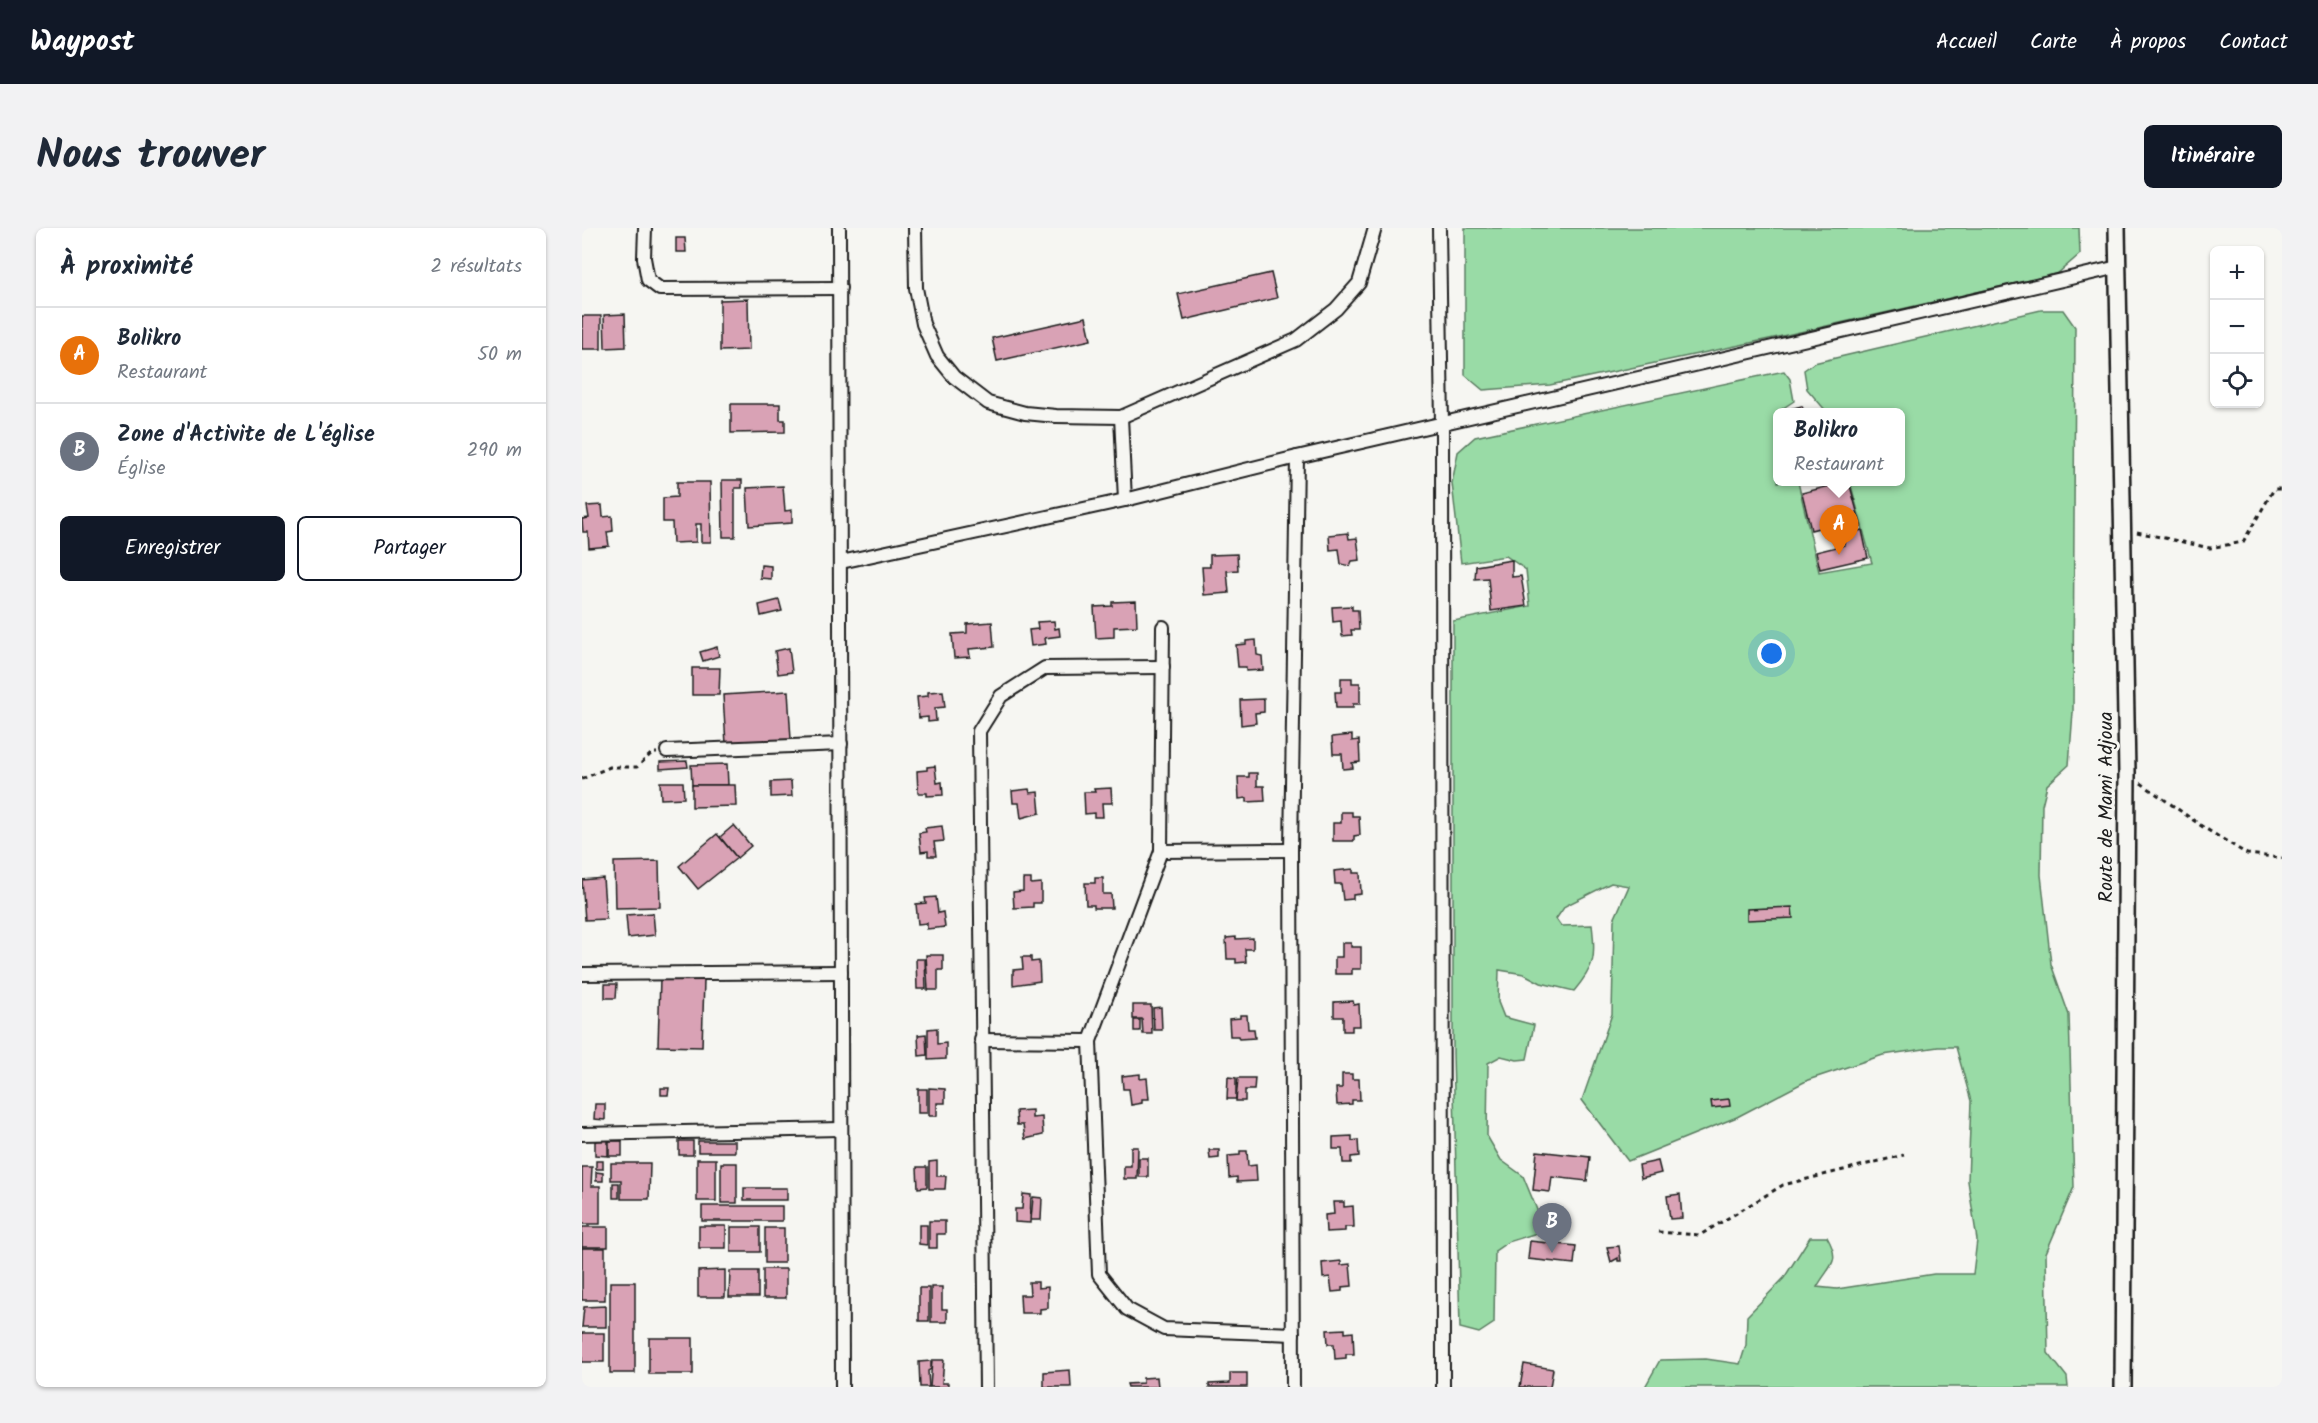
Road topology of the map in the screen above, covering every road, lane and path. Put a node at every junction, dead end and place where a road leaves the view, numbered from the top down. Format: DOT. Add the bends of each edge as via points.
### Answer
graph roads {
  1 [pos="645,228"];
  2 [pos="839,228"];
  3 [pos="915,228"];
  4 [pos="1375,228"];
  5 [pos="1439,228"];
  6 [pos="2117,228"];
  7 [pos="2118,267"];
  8 [pos="840,288"];
  9 [pos="1121,417"];
  10 [pos="1442,425"];
  11 [pos="1297,457"];
  12 [pos="2282,489"];
  13 [pos="1125,500"];
  14 [pos="2124,529"];
  15 [pos="841,562"];
  16 [pos="1163,627"];
  17 [pos="1163,668"];
  18 [pos="841,744"];
  19 [pos="668,751"];
  20 [pos="2127,773"];
  21 [pos="582,779"];
  22 [pos="1291,850"];
  23 [pos="1161,851"];
  24 [pos="2282,858"];
  25 [pos="841,972"];
  26 [pos="582,974"];
  27 [pos="981,1040"];
  28 [pos="1090,1041"];
  29 [pos="841,1129"];
  30 [pos="582,1134"];
  31 [pos="1904,1155"];
  32 [pos="1658,1232"];
  33 [pos="1293,1334"];
  34 [pos="842,1387"];
  35 [pos="986,1387"];
  36 [pos="1293,1387"];
  37 [pos="1443,1387"];
  38 [pos="2123,1387"];
  1 -- 8 [label="street" via="648,280 660,288"];
  2 -- 8 [label="street"];
  3 -- 9 [label="street" via="916,288 923,324 936,356 954,377 988,403 1025,413"];
  4 -- 9 [label="street" via="1359,283 1336,309 1296,340"];
  5 -- 10 [label="street"];
  6 -- 7 [label="street, Route de Mami Adjoua"];
  7 -- 10 [label="street"];
  7 -- 14 [label="street, Route de Mami Adjoua"];
  8 -- 15 [label="street"];
  9 -- 13 [label="street"];
  10 -- 11 [label="street"];
  10 -- 37 [label="street"];
  11 -- 13 [label="street"];
  11 -- 22 [label="street"];
  12 -- 14 [label="path" via="2274,489 2243,542 2210,548"];
  13 -- 15 [label="street"];
  14 -- 20 [label="street, Route de Mami Adjoua"];
  15 -- 18 [label="street"];
  16 -- 17 [label="street"];
  17 -- 23 [label="street"];
  17 -- 27 [label="street" via="1045,668 1001,696 979,731"];
  18 -- 19 [label="street"];
  18 -- 25 [label="street"];
  19 -- 21 [label="path" via="652,753 637,767 610,767"];
  20 -- 24 [label="path" via="2247,854"];
  20 -- 38 [label="street, Route de Mami Adjoua"];
  22 -- 23 [label="street"];
  22 -- 33 [label="street"];
  23 -- 28 [label="street"];
  25 -- 26 [label="street"];
  25 -- 29 [label="street"];
  27 -- 28 [label="street"];
  27 -- 35 [label="street"];
  28 -- 33 [label="street" via="1099,1274 1127,1309 1164,1329"];
  29 -- 30 [label="street"];
  29 -- 34 [label="street"];
  31 -- 32 [label="path" via="1783,1185 1700,1235"];
  33 -- 36 [label="street"];
}
